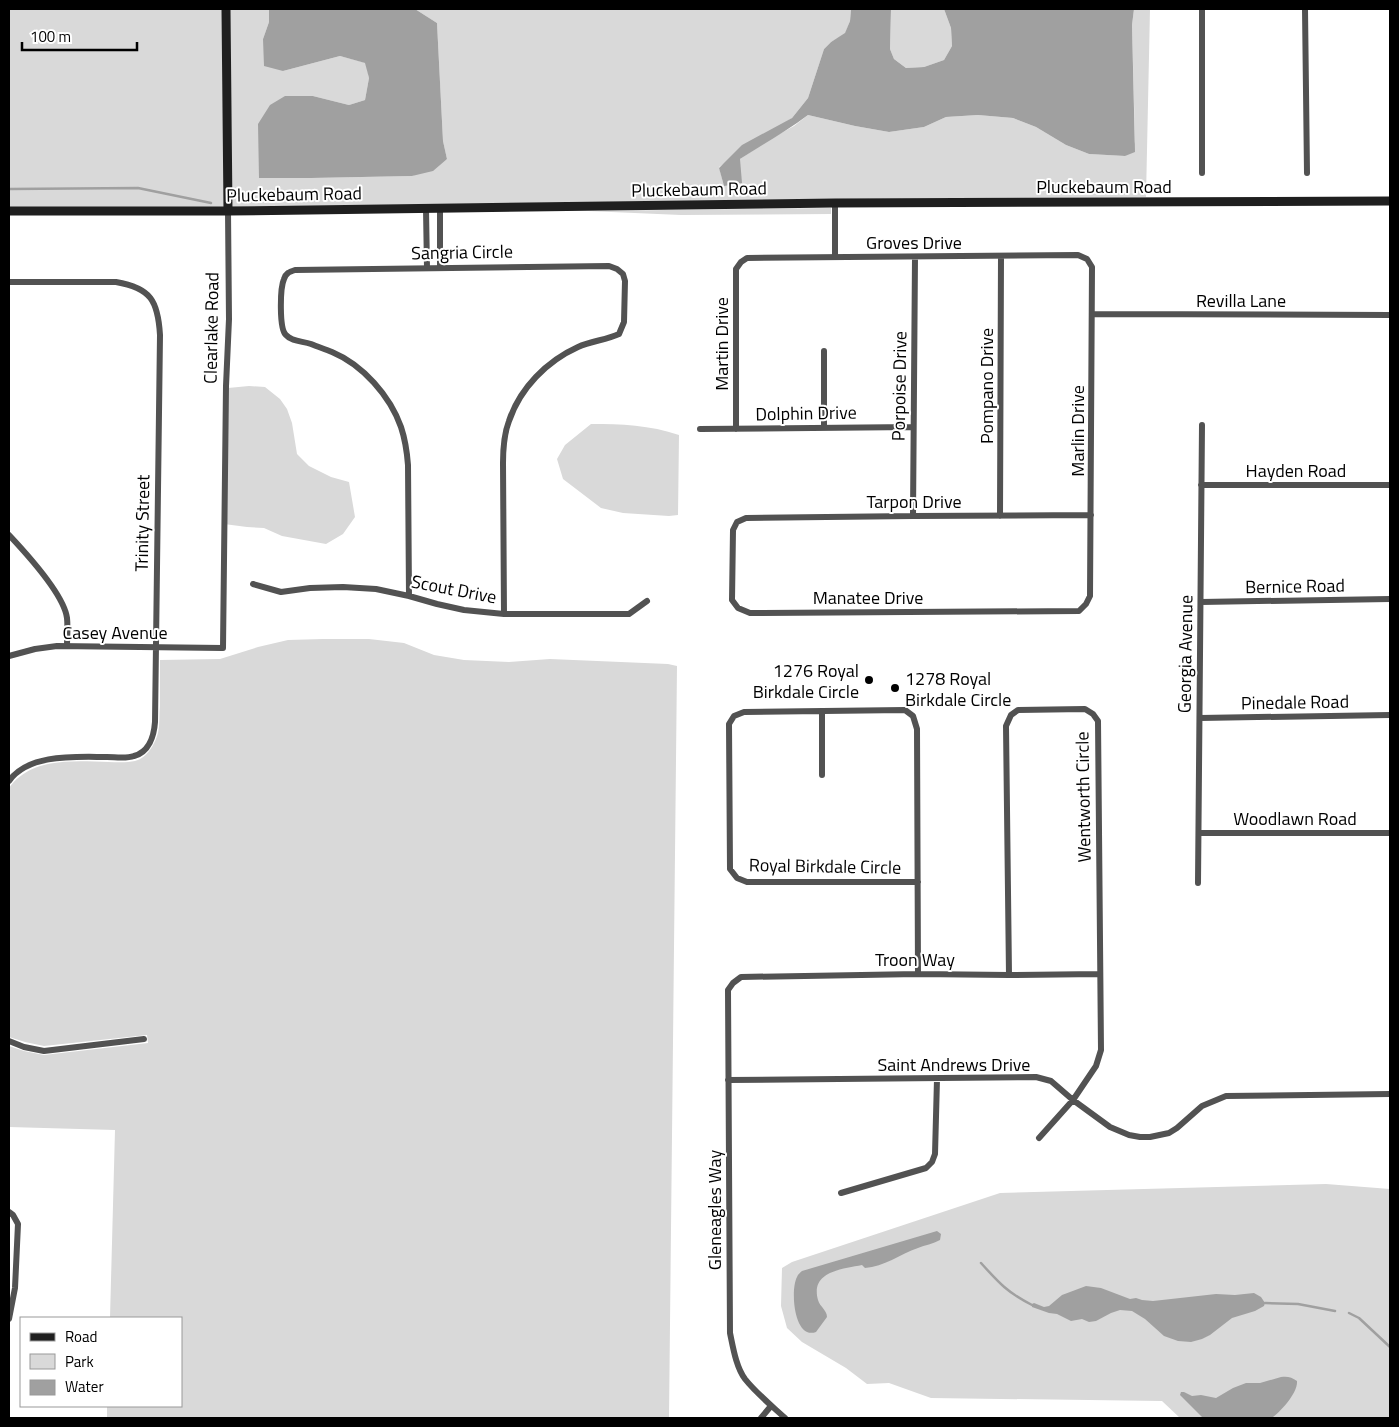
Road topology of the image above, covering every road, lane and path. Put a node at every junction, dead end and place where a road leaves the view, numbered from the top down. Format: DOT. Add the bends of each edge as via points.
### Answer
graph roads {
  1 [pos="226,9"];
  2 [pos="1202,9"];
  3 [pos="1306,9"];
  4 [pos="1202,173"];
  5 [pos="1307,173"];
  6 [pos="1390,200"];
  7 [pos="835,203"];
  8 [pos="440,208"];
  9 [pos="426,209"];
  10 [pos="228,211"];
  11 [pos="9,212"];
  12 [pos="1001,256"];
  13 [pos="835,257"];
  14 [pos="915,257"];
  15 [pos="1087,259"];
  16 [pos="741,262"];
  17 [pos="427,268"];
  18 [pos="440,268"];
  19 [pos="9,282"];
  20 [pos="1092,314"];
  21 [pos="1390,315"];
  22 [pos="824,351"];
  23 [pos="1202,425"];
  24 [pos="913,427"];
  25 [pos="736,428"];
  26 [pos="824,428"];
  27 [pos="700,429"];
  28 [pos="1201,485"];
  29 [pos="1390,485"];
  30 [pos="1091,515"];
  31 [pos="913,516"];
  32 [pos="1000,516"];
  33 [pos="737,522"];
  34 [pos="9,535"];
  35 [pos="253,584"];
  36 [pos="409,596"];
  37 [pos="1390,599"];
  38 [pos="648,601"];
  39 [pos="1201,602"];
  40 [pos="1086,604"];
  41 [pos="504,614"];
  42 [pos="67,646"];
  43 [pos="156,647"];
  44 [pos="223,648"];
  45 [pos="9,656"];
  46 [pos="822,711"];
  47 [pos="1390,715"];
  48 [pos="1200,718"];
  49 [pos="822,775"];
  50 [pos="9,781"];
  51 [pos="1390,832"];
  52 [pos="1199,833"];
  53 [pos="918,882"];
  54 [pos="1198,883"];
  55 [pos="918,974"];
  56 [pos="1100,974"];
  57 [pos="1009,975"];
  58 [pos="733,983"];
  59 [pos="144,1039"];
  60 [pos="9,1041"];
  61 [pos="937,1079"];
  62 [pos="728,1080"];
  63 [pos="1390,1094"];
  64 [pos="1073,1100"];
  65 [pos="1039,1138"];
  66 [pos="841,1193"];
  67 [pos="11,1213"];
  68 [pos="9,1319"];
  69 [pos="771,1406"];
  70 [pos="761,1418"];
  71 [pos="785,1418"];
  1 -- 10 [label="street, Clearlake Road"];
  2 -- 4 [label="street"];
  3 -- 5 [label="street"];
  6 -- 7 [label="street, Pluckebaum Road"];
  7 -- 8 [label="street, Pluckebaum Road"];
  7 -- 13 [label="street"];
  8 -- 9 [label="street, Pluckebaum Road"];
  8 -- 18 [label="street"];
  9 -- 10 [label="street, Pluckebaum Road"];
  9 -- 17 [label="street"];
  10 -- 11 [label="street, Pluckebaum Road"];
  10 -- 44 [label="street, Clearlake Road"];
  12 -- 14 [label="street, Groves Drive"];
  12 -- 15 [label="street, Groves Drive" via="1078,255"];
  12 -- 32 [label="street, Pompano Drive"];
  13 -- 14 [label="street, Groves Drive"];
  13 -- 16 [label="street, Groves Drive" via="747,258"];
  14 -- 24 [label="street, Porpoise Drive"];
  15 -- 20 [label="street, Marlin Drive" via="1092,267"];
  16 -- 25 [label="street, Martin Drive" via="736,269"];
  17 -- 18 [label="street, Sangria Circle"];
  17 -- 36 [label="street, Sangria Circle" via="295,270 288,273 282,286 282,332 293,340 309,343 357,367 375,384 401,427 408,465"];
  18 -- 41 [label="street, Sangria Circle" via="609,266 617,268 625,281 624,322 619,334 579,346 559,357 539,373 520,398 509,420 502,462"];
  19 -- 43 [label="street, Trinity Street" via="131,284 143,291 158,313"];
  20 -- 21 [label="street, Revilla Lane"];
  20 -- 30 [label="street, Marlin Drive"];
  22 -- 26 [label="street"];
  23 -- 28 [label="street, Georgia Avenue"];
  24 -- 26 [label="street, Dolphin Drive"];
  24 -- 31 [label="street, Porpoise Drive"];
  25 -- 26 [label="street, Dolphin Drive"];
  25 -- 27 [label="street, Dolphin Drive"];
  28 -- 29 [label="street, Hayden Road"];
  28 -- 39 [label="street, Georgia Avenue"];
  30 -- 32 [label="street, Tarpon Drive"];
  30 -- 40 [label="street, Marlin Drive" via="1090,596"];
  31 -- 32 [label="street, Tarpon Drive"];
  31 -- 33 [label="street, Tarpon Drive" via="746,518"];
  33 -- 40 [label="street, Manatee Drive" via="733,530 732,600 738,608 750,613 1079,611"];
  34 -- 42 [label="street" via="46,579 64,608"];
  35 -- 36 [label="street, Scout Drive" via="281,592 343,587"];
  36 -- 41 [label="street, Scout Drive" via="464,610"];
  37 -- 39 [label="street, Bernice Road"];
  38 -- 41 [label="street, Scout Drive" via="629,614"];
  39 -- 48 [label="street, Georgia Avenue"];
  42 -- 43 [label="street, Casey Avenue"];
  42 -- 45 [label="street, Casey Avenue"];
  43 -- 44 [label="street, Casey Avenue"];
  43 -- 50 [label="street, Trinity Street" via="156,722 144,750 135,756 120,758 68,756 45,760 27,766"];
  46 -- 49 [label="street"];
  46 -- 53 [label="street, Royal Birkdale Circle" via="905,710 913,716 917,729"];
  46 -- 53 [label="street, Royal Birkdale Circle" via="744,712 734,716 729,724 730,869 738,878 748,882"];
  47 -- 48 [label="street, Pinedale Road"];
  48 -- 52 [label="street, Georgia Avenue"];
  51 -- 52 [label="street, Woodlawn Road"];
  52 -- 54 [label="street, Georgia Avenue"];
  53 -- 55 [label="street, Royal Birkdale Circle"];
  55 -- 57 [label="street, Troon Way"];
  55 -- 58 [label="street, Troon Way" via="741,977"];
  56 -- 57 [label="street, Troon Way"];
  56 -- 57 [label="street, Wentworth Circle" via="1098,721 1085,709 1018,710 1011,715 1006,726"];
  56 -- 64 [label="street, Wentworth Circle" via="1101,1050 1096,1066"];
  58 -- 62 [label="street, Gleneagles Way" via="728,990"];
  59 -- 60 [label="street" via="44,1051"];
  61 -- 62 [label="street, Saint Andrews Drive"];
  61 -- 64 [label="street, Saint Andrews Drive" via="1036,1077 1051,1081"];
  61 -- 66 [label="street" via="935,1154 932,1162 926,1168"];
  62 -- 69 [label="street, Gleneagles Way" via="730,1333 733,1352 744,1378"];
  63 -- 64 [label="street, Saint Andrews Drive" via="1226,1096 1202,1106 1168,1133 1150,1137 1115,1130"];
  64 -- 65 [label="street, Wentworth Circle"];
  67 -- 68 [label="street" via="18,1224 17,1268"];
  69 -- 70 [label="street"];
  69 -- 71 [label="street, Gleneagles Way"];
}
